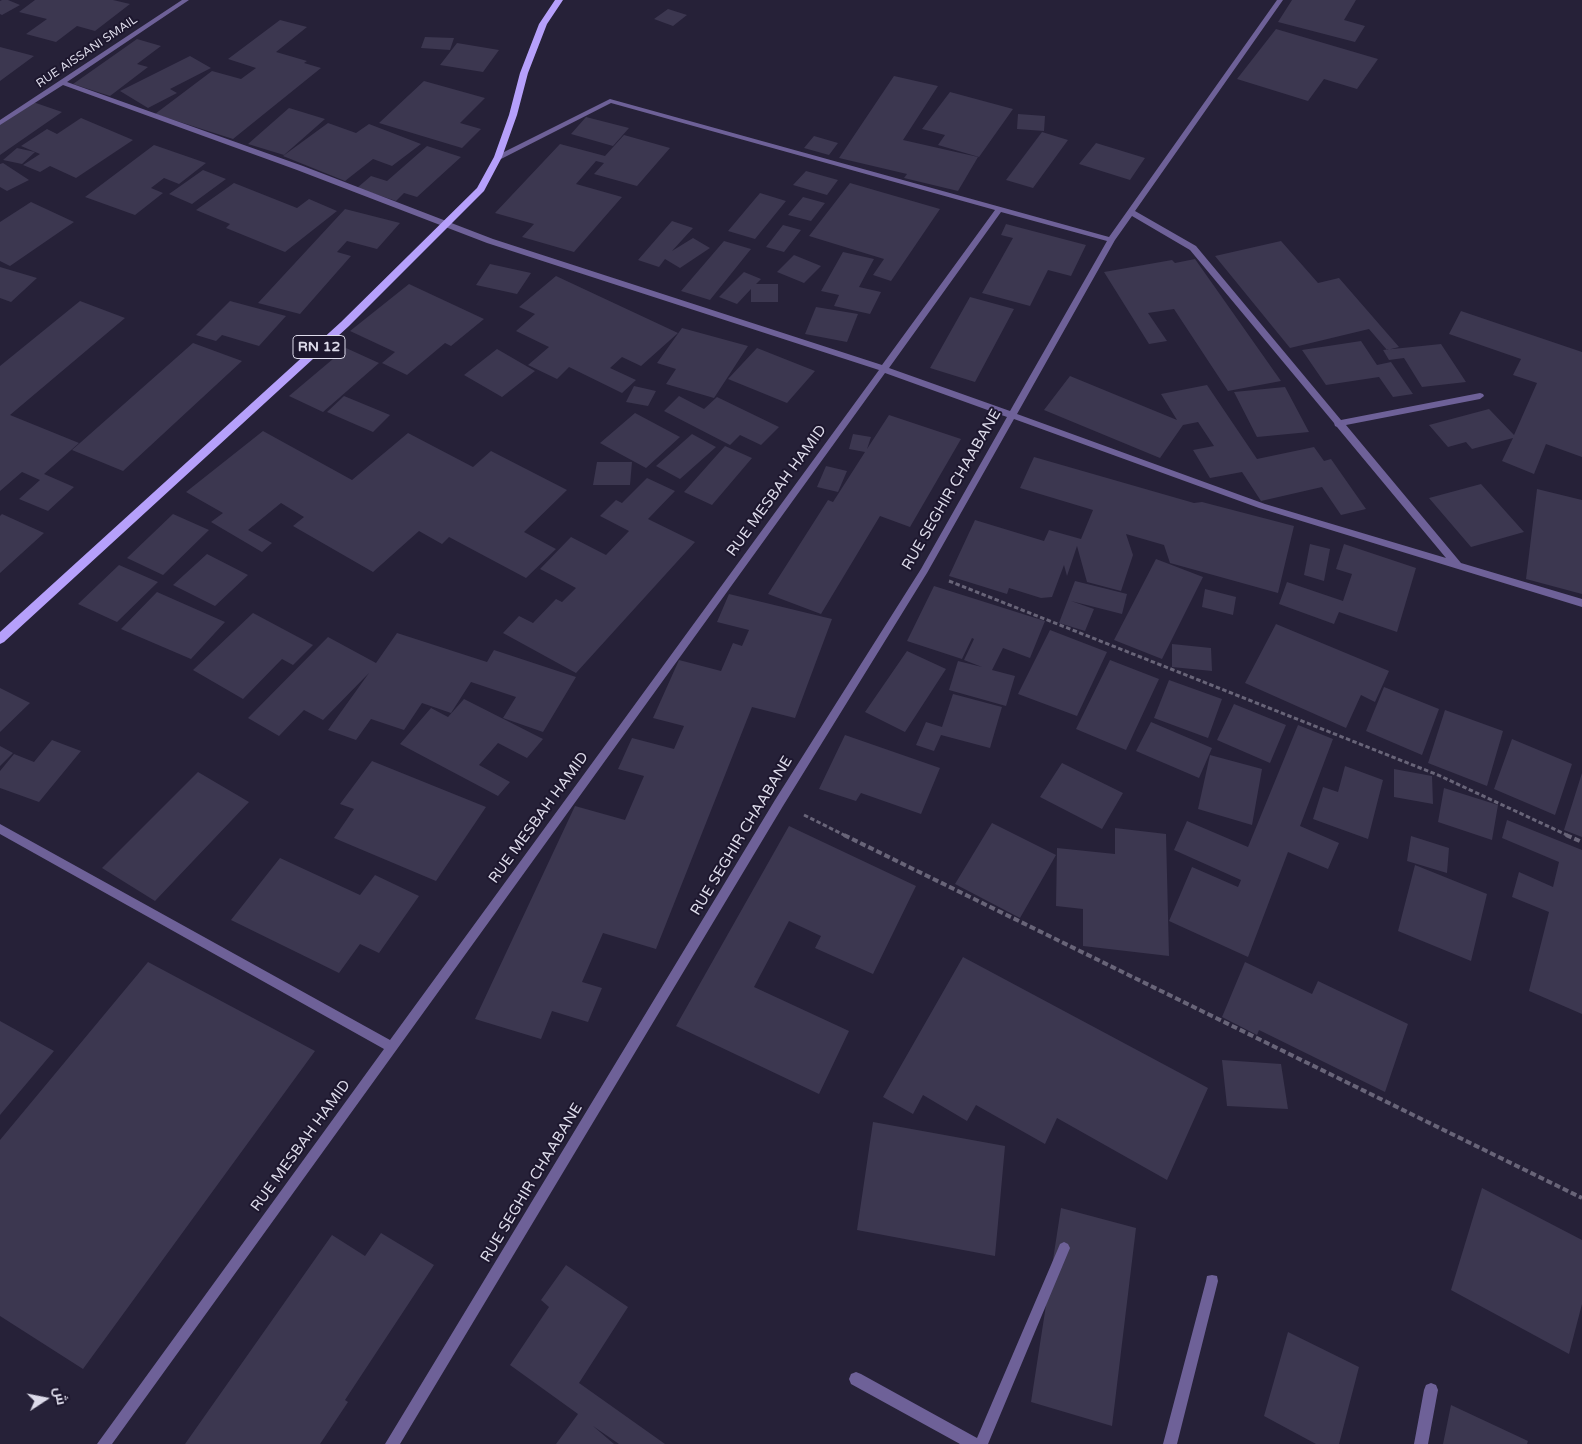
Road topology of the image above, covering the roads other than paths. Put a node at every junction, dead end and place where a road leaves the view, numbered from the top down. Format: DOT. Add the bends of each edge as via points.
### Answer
graph roads {
  1 [pos="186,0"];
  2 [pos="559,0"];
  3 [pos="1280,0"];
  4 [pos="62,82"];
  5 [pos="0,123"];
  6 [pos="498,157"];
  7 [pos="999,210"];
  8 [pos="1131,212"];
  9 [pos="446,225"];
  10 [pos="1111,240"];
  11 [pos="884,369"];
  12 [pos="1480,396"];
  13 [pos="1013,414"];
  14 [pos="1338,424"];
  15 [pos="1458,566"];
  16 [pos="1582,603"];
  17 [pos="0,639"];
  18 [pos="0,829"];
  19 [pos="392,1047"];
  20 [pos="1064,1248"];
  21 [pos="1212,1281"];
  22 [pos="856,1379"];
  23 [pos="1431,1390"];
  24 [pos="104,1444"];
  25 [pos="392,1444"];
  26 [pos="974,1444"];
  27 [pos="981,1444"];
  28 [pos="1170,1444"];
  29 [pos="1420,1444"];
  1 -- 4 [label="street, RUE AISSANI SMAIL"];
  2 -- 6 [label="main road, RN 12" via="543,24"];
  3 -- 8 [label="street, RUE SEGHIR CHAABANE"];
  4 -- 5 [label="street, RUE AISSANI SMAIL"];
  4 -- 9 [label="street"];
  6 -- 7 [label="street" via="610,101"];
  6 -- 9 [label="main road, RN 12" via="481,189"];
  7 -- 10 [label="street"];
  7 -- 11 [label="street, RUE MESBAH HAMID"];
  8 -- 10 [label="street, RUE SEGHIR CHAABANE"];
  8 -- 14 [label="street" via="1193,248"];
  9 -- 11 [label="street"];
  9 -- 17 [label="main road, RN 12" via="346,324"];
  10 -- 13 [label="street, RUE SEGHIR CHAABANE"];
  11 -- 13 [label="street"];
  11 -- 19 [label="street, RUE MESBAH HAMID"];
  12 -- 14 [label="street"];
  13 -- 15 [label="street" via="1262,506"];
  13 -- 25 [label="street, RUE SEGHIR CHAABANE" via="924,571"];
  14 -- 15 [label="street"];
  15 -- 16 [label="street"];
  18 -- 19 [label="street"];
  19 -- 24 [label="street, RUE MESBAH HAMID"];
  20 -- 27 [label="street"];
  21 -- 28 [label="street"];
  22 -- 26 [label="street"];
  23 -- 29 [label="street"];
}
